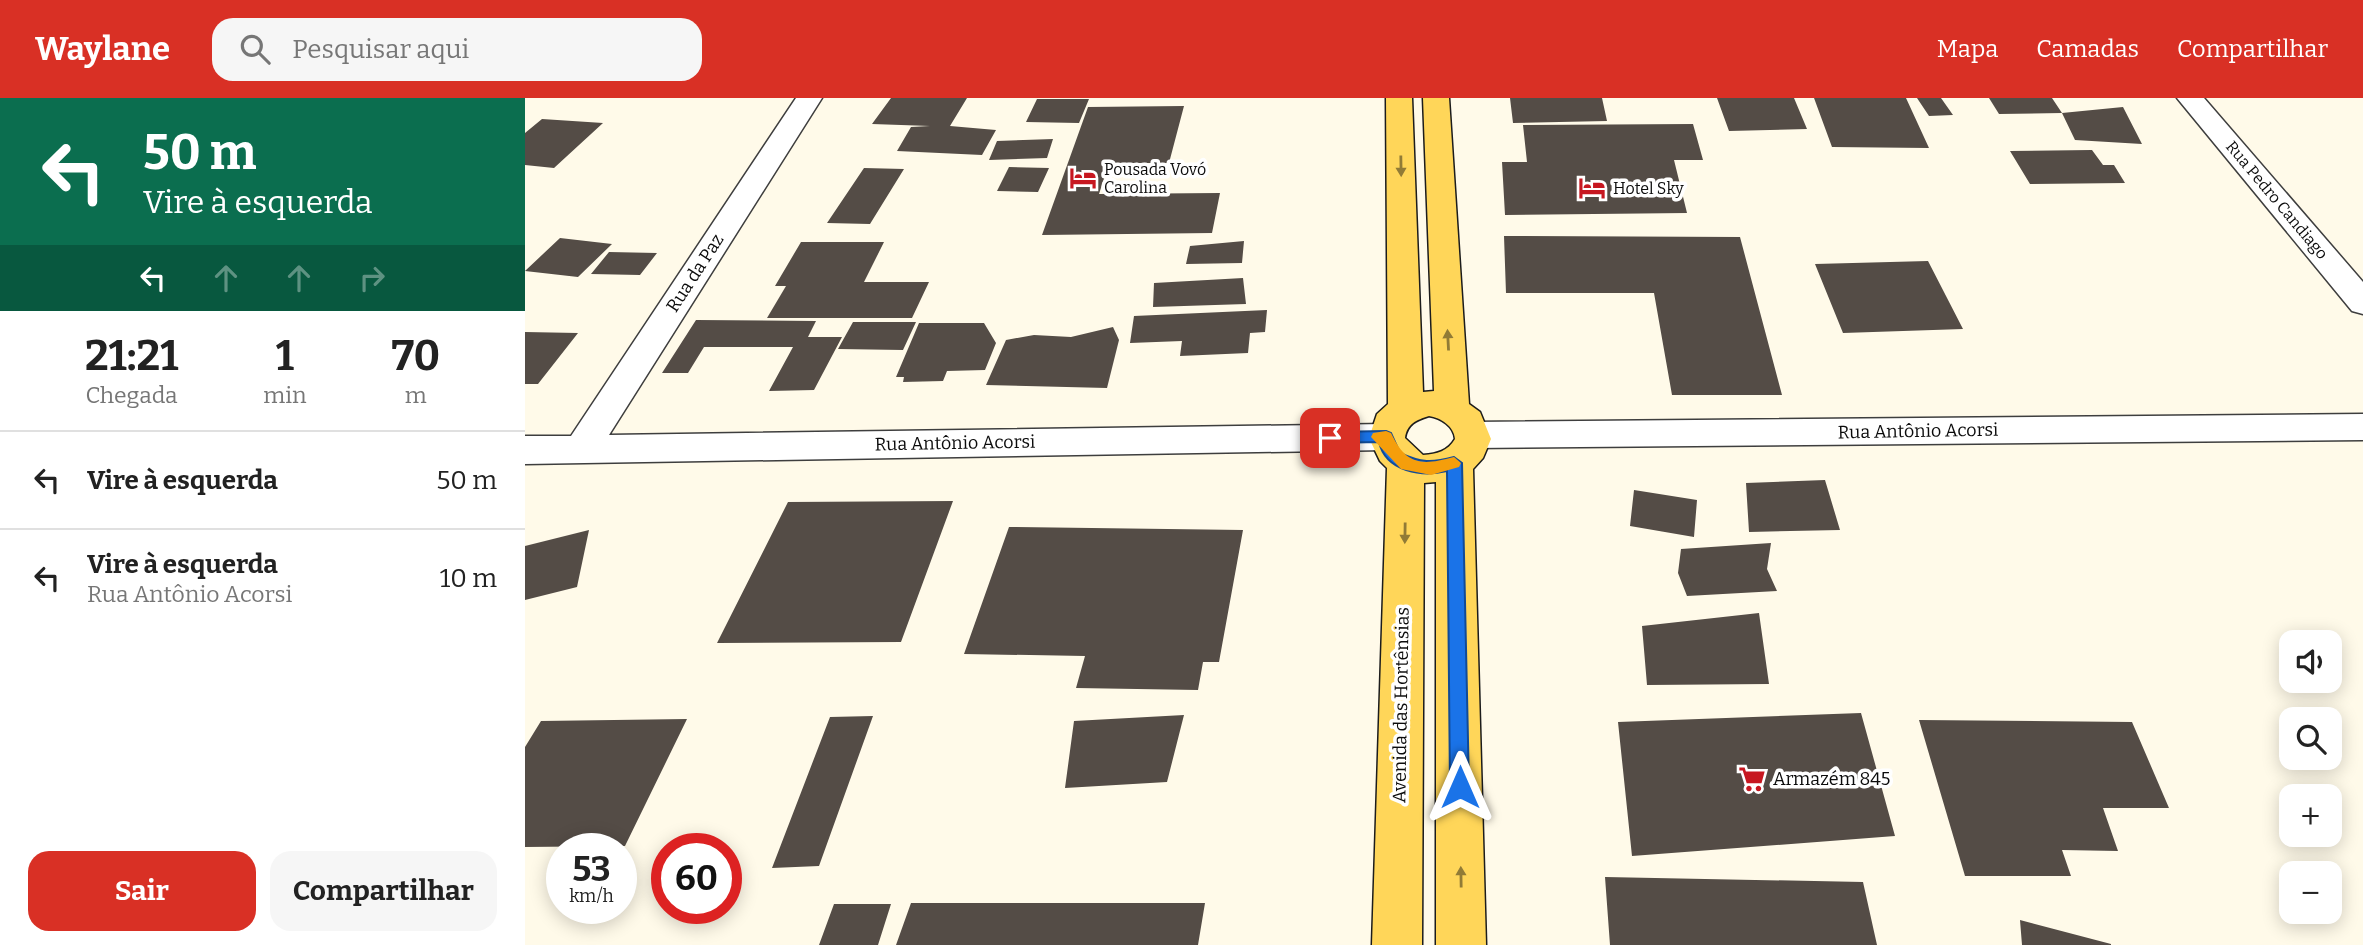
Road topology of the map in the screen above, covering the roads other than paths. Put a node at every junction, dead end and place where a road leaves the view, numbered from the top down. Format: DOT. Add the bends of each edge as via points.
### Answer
graph roads {
  1 [pos="809,98"];
  2 [pos="1399,98"];
  3 [pos="1436,98"];
  4 [pos="2190,98"];
  5 [pos="2363,303"];
  6 [pos="2363,427"];
  7 [pos="1460,435"];
  8 [pos="1399,437"];
  9 [pos="582,448"];
  10 [pos="525,450"];
  11 [pos="1397,945"];
  12 [pos="1461,945"];
  1 -- 9 [label="street, Rua da Paz"];
  2 -- 8 [label="main road, Avenida das Hortênsias, one-way"];
  7 -- 3 [label="main road, one-way"];
  4 -- 5 [label="street, Rua Pedro Candiago"];
  6 -- 7 [label="street, Rua Antônio Acorsi"];
  7 -- 8 [label="main road" via="1431,469"];
  7 -- 8 [label="main road" via="1428,403"];
  12 -- 7 [label="main road, one-way"];
  8 -- 9 [label="street, Rua Antônio Acorsi"];
  8 -- 11 [label="main road, Avenida das Hortênsias, one-way"];
  9 -- 10 [label="street, Rua Antônio Acorsi"];
}
